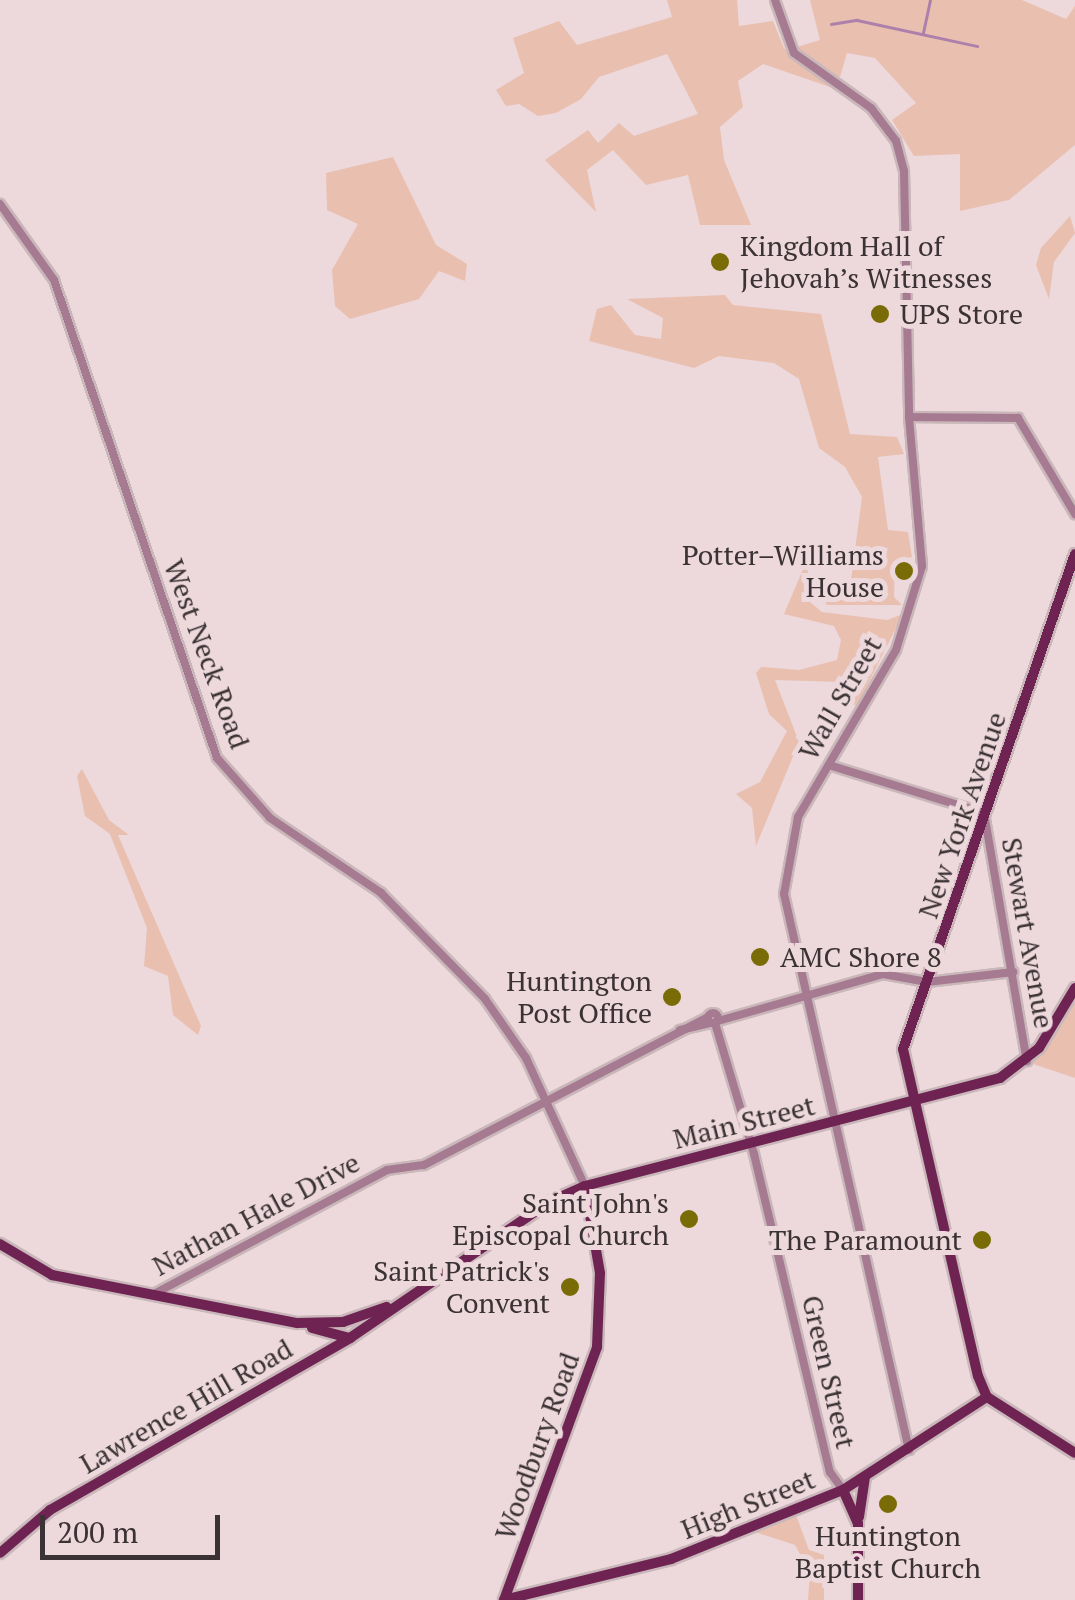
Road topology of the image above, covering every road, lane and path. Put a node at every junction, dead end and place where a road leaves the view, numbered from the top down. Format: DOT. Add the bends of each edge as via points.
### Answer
graph roads {
  1 [pos="775,0"];
  2 [pos="0,204"];
  3 [pos="909,418"];
  4 [pos="1075,514"];
  5 [pos="1075,554"];
  6 [pos="829,765"];
  7 [pos="984,813"];
  8 [pos="1013,972"];
  9 [pos="928,982"];
  10 [pos="1075,988"];
  11 [pos="804,994"];
  12 [pos="713,1019"];
  13 [pos="1027,1061"];
  14 [pos="916,1101"];
  15 [pos="545,1102"];
  16 [pos="834,1122"];
  17 [pos="752,1144"];
  18 [pos="584,1186"];
  19 [pos="0,1244"];
  20 [pos="152,1295"];
  21 [pos="409,1296"];
  22 [pos="297,1323"];
  23 [pos="350,1338"];
  24 [pos="987,1397"];
  25 [pos="909,1450"];
  26 [pos="1075,1453"];
  27 [pos="865,1477"];
  28 [pos="842,1490"];
  29 [pos="858,1523"];
  30 [pos="0,1553"];
  31 [pos="504,1600"];
  32 [pos="858,1600"];
  1 -- 3 [label="street, Wall Street" via="794,53 865,102 896,141 904,176"];
  2 -- 15 [label="street, West Neck Road" via="54,280 217,758 270,818 337,858 445,954 501,1021"];
  3 -- 4 [label="street" via="1018,418"];
  3 -- 6 [label="street, Wall Street" via="921,570 896,650"];
  5 -- 7 [label="main road, New York Avenue"];
  6 -- 7 [label="street"];
  6 -- 11 [label="street, Wall Street" via="798,817 786,860 784,894"];
  7 -- 8 [label="street, Stewart Avenue"];
  7 -- 9 [label="main road, New York Avenue"];
  8 -- 9 [label="street, Nathan Hale Drive"];
  8 -- 13 [label="street, Stewart Avenue"];
  9 -- 11 [label="street, Nathan Hale Drive" via="883,974"];
  9 -- 14 [label="main road, New York Avenue" via="903,1049"];
  10 -- 13 [label="main road"];
  11 -- 12 [label="street, Nathan Hale Drive"];
  11 -- 16 [label="street, Wall Street"];
  12 -- 15 [label="street, Nathan Hale Drive"];
  12 -- 17 [label="street, Green Street"];
  13 -- 14 [label="main road, Main Street" via="990,1081"];
  14 -- 16 [label="main road, Main Street"];
  14 -- 24 [label="main road, New York Avenue"];
  15 -- 18 [label="street, West Neck Road"];
  15 -- 20 [label="street, Nathan Hale Drive" via="424,1165 387,1170"];
  16 -- 17 [label="main road, Main Street"];
  16 -- 25 [label="street, Wall Street"];
  17 -- 18 [label="main road, Main Street"];
  17 -- 28 [label="street, Green Street" via="830,1472"];
  18 -- 21 [label="main road, Main Street" via="523,1218"];
  18 -- 31 [label="main road, Woodbury Road" via="600,1272 597,1347"];
  19 -- 20 [label="main road, Main Street" via="52,1276"];
  20 -- 22 [label="main road, Main Street"];
  21 -- 22 [label="main road, Main Street" via="353,1320"];
  21 -- 23 [label="main road, Main Street"];
  22 -- 23 [label="main road, Main Street"];
  23 -- 30 [label="main road, Lawrence Hill Road" via="50,1510"];
  24 -- 25 [label="main road, High Street"];
  24 -- 26 [label="main road"];
  25 -- 27 [label="main road, High Street"];
  27 -- 28 [label="main road, High Street"];
  27 -- 29 [label="main road"];
  28 -- 29 [label="main road"];
  28 -- 31 [label="main road, High Street" via="671,1559"];
  29 -- 32 [label="main road"];
}
